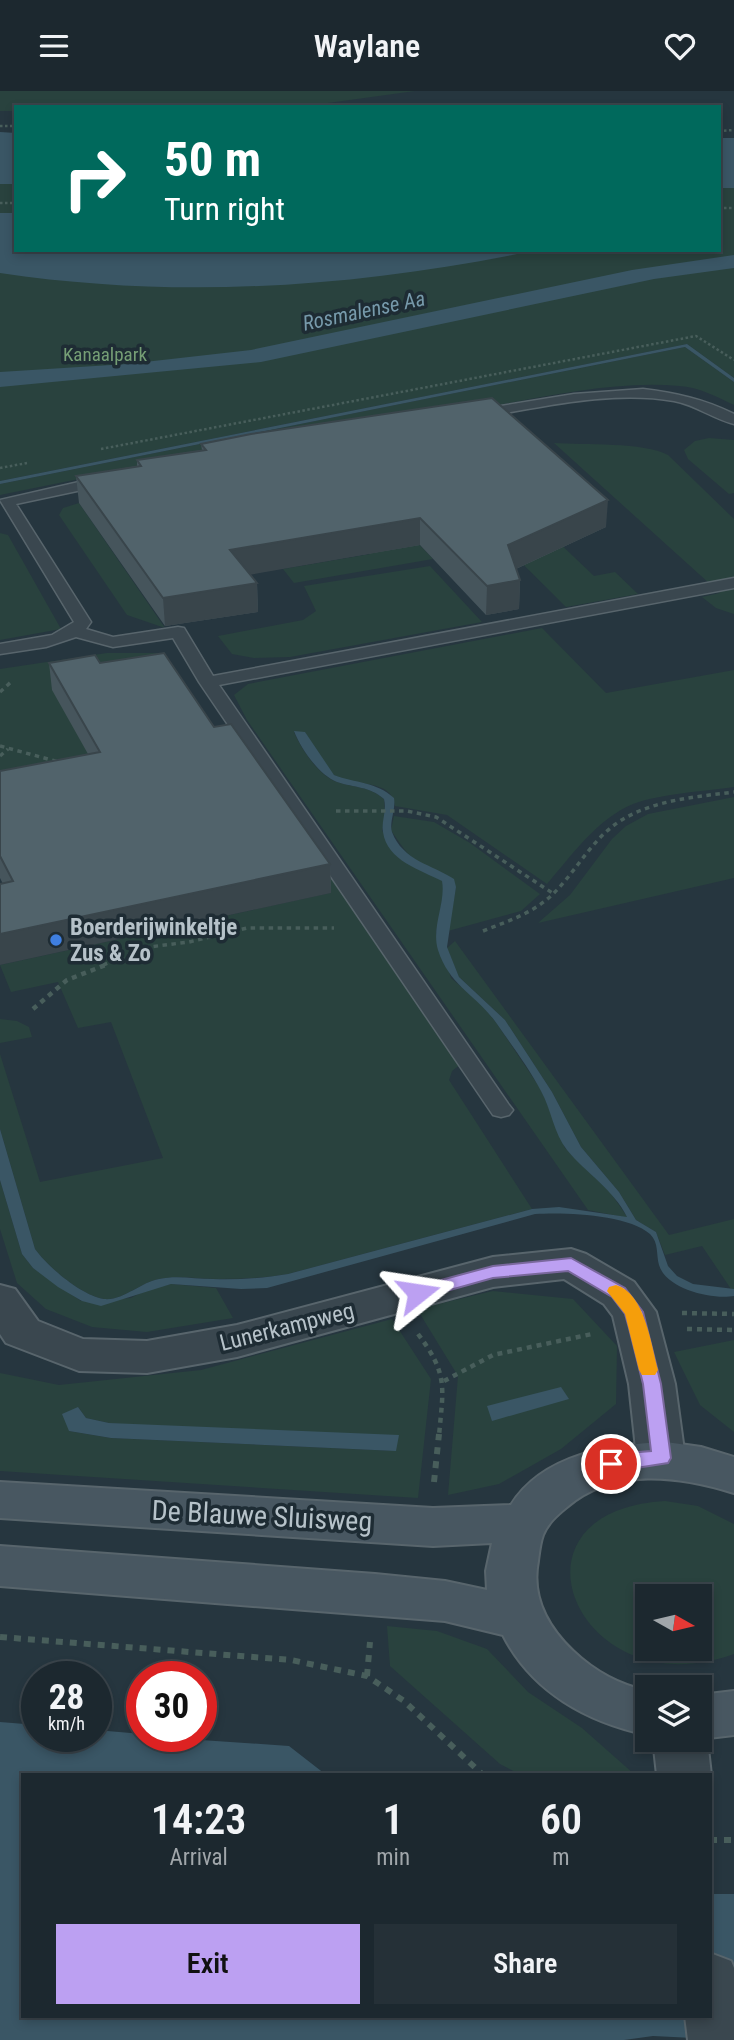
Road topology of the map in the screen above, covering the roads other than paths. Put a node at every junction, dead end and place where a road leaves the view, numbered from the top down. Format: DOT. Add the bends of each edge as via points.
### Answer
graph roads {
  1 [pos="462,416"];
  2 [pos="734,420"];
  3 [pos="127,477"];
  4 [pos="4,502"];
  5 [pos="734,583"];
  6 [pos="76,632"];
  7 [pos="0,649"];
  8 [pos="208,681"];
  9 [pos="501,1110"];
  10 [pos="0,1300"];
  11 [pos="662,1458"];
  12 [pos="734,1475"];
  13 [pos="0,1500"];
  14 [pos="524,1523"];
  15 [pos="0,1566"];
  16 [pos="519,1618"];
  17 [pos="635,1709"];
  18 [pos="734,1713"];
  19 [pos="712,1716"];
  20 [pos="681,1752"];
  21 [pos="684,1773"];
  22 [pos="712,1995"];
  23 [pos="718,2040"];
  1 -- 2 [label="lane" via="646,393 694,399"];
  3 -- 4 [label="lane"];
  4 -- 6 [label="lane" via="82,617"];
  5 -- 8 [label="lane"];
  6 -- 7 [label="lane"];
  6 -- 8 [label="lane" via="113,642 178,632"];
  8 -- 9 [label="lane"];
  10 -- 11 [label="street, Lunerkampweg" via="22,1332 79,1355 147,1357 237,1341 493,1272 571,1264 618,1293 634,1312 652,1384"];
  11 -- 12 [label="main road" via="711,1465"];
  11 -- 14 [label="main road" via="627,1460 565,1481 541,1500"];
  13 -- 14 [label="main road, De Blauwe Sluisweg" via="433,1527"];
  14 -- 16 [label="main road" via="512,1553 510,1585"];
  15 -- 16 [label="main road" via="445,1601"];
  16 -- 17 [label="main road" via="537,1648 563,1675 597,1696"];
  18 -- 19 [label="main road"];
  20 -- 21 [label="street"];
  22 -- 23 [label="street"];
}
